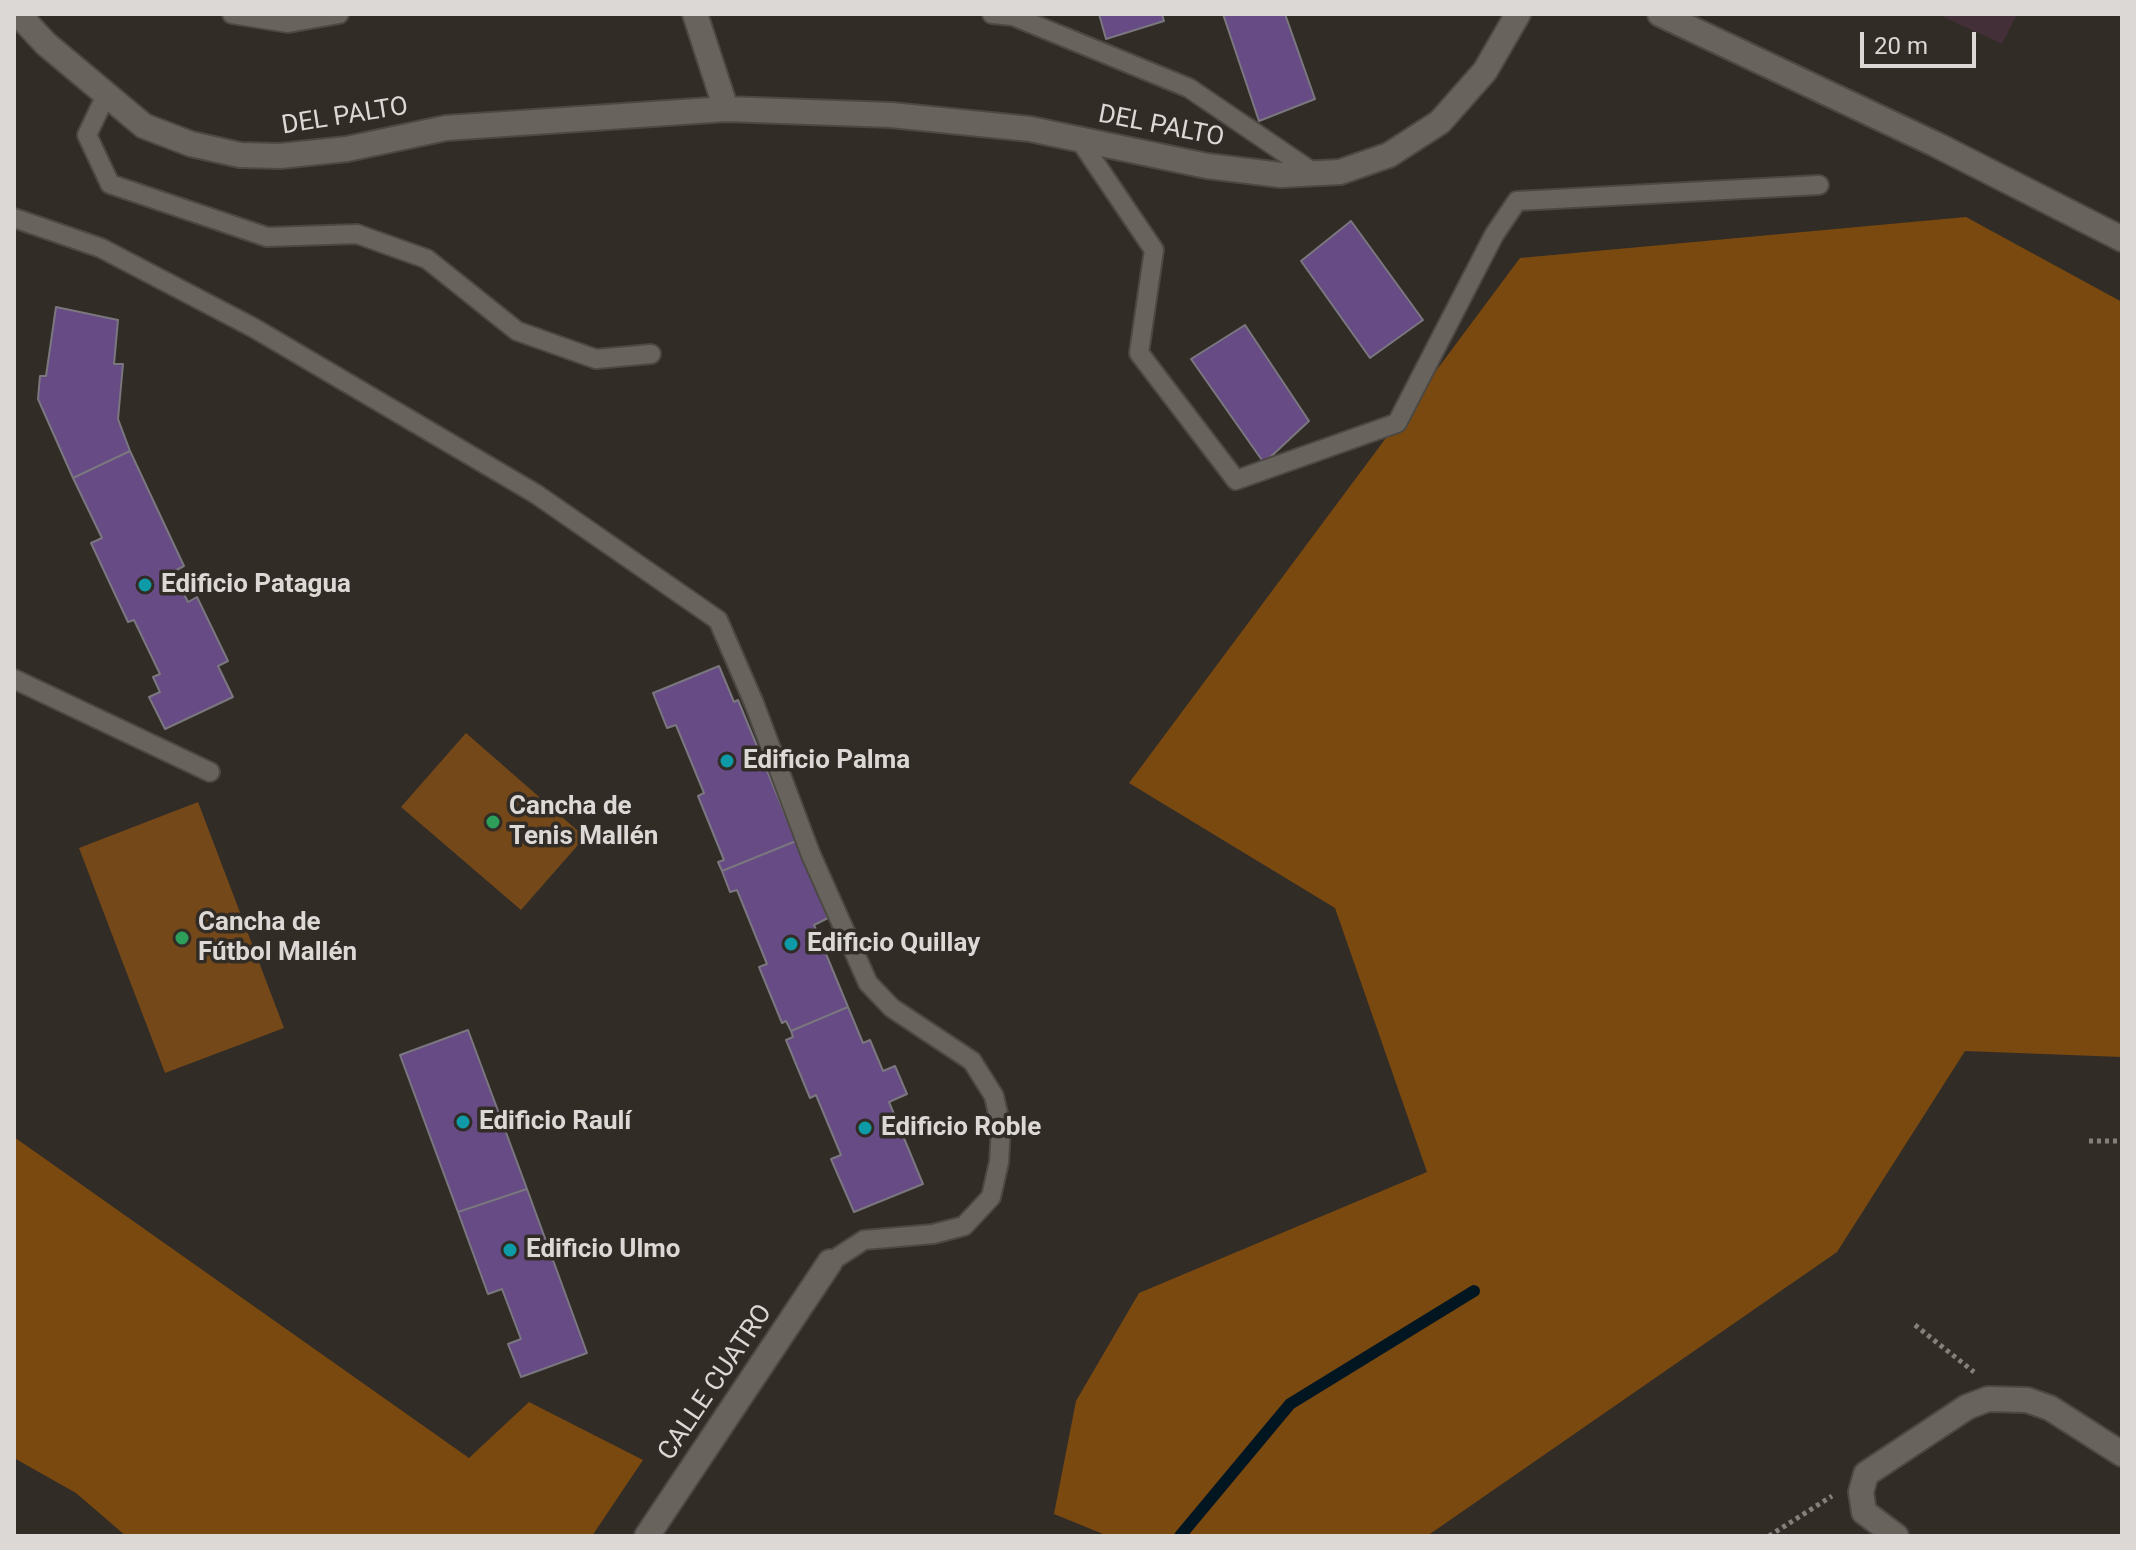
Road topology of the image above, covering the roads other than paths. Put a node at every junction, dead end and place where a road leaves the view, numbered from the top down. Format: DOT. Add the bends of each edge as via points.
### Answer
graph roads {
  1 [pos="18,14"];
  2 [pos="232,14"];
  3 [pos="339,14"];
  4 [pos="695,14"];
  5 [pos="992,14"];
  6 [pos="1518,14"];
  7 [pos="1660,14"];
  8 [pos="106,95"];
  9 [pos="726,109"];
  10 [pos="1079,139"];
  11 [pos="1314,173"];
  12 [pos="1819,185"];
  13 [pos="14,218"];
  14 [pos="2122,239"];
  15 [pos="651,354"];
  16 [pos="14,679"];
  17 [pos="210,772"];
  18 [pos="830,1262"];
  19 [pos="2122,1454"];
  20 [pos="647,1536"];
  21 [pos="1896,1536"];
  1 -- 8 [label="street, DEL PALTO"];
  2 -- 3 [label="lane" via="288,23"];
  4 -- 9 [label="street"];
  5 -- 11 [label="lane" via="1013,16 1189,88"];
  6 -- 11 [label="street, DEL PALTO" via="1485,71 1440,122 1389,155 1340,172"];
  7 -- 14 [label="street"];
  8 -- 9 [label="street, DEL PALTO" via="144,126 191,144 240,155 280,156 347,149 446,128"];
  8 -- 15 [label="lane" via="87,135 110,184 267,237 357,234 427,259 517,331 596,359"];
  9 -- 10 [label="street, DEL PALTO" via="891,115"];
  10 -- 11 [label="street, DEL PALTO" via="1207,166 1281,175"];
  10 -- 12 [label="lane" via="1154,250 1139,353 1236,480 1397,423 1494,235 1517,201"];
  13 -- 18 [label="lane" via="101,248 254,328 536,494 718,620 868,983 892,1008 972,1061 994,1096 1001,1127 991,1197 964,1226 864,1240"];
  16 -- 17 [label="lane"];
  18 -- 20 [label="street, CALLE CUATRO"];
  19 -- 21 [label="street" via="2050,1408 2006,1397 1988,1399 1967,1407 1866,1474 1861,1492 1864,1512"];
}
